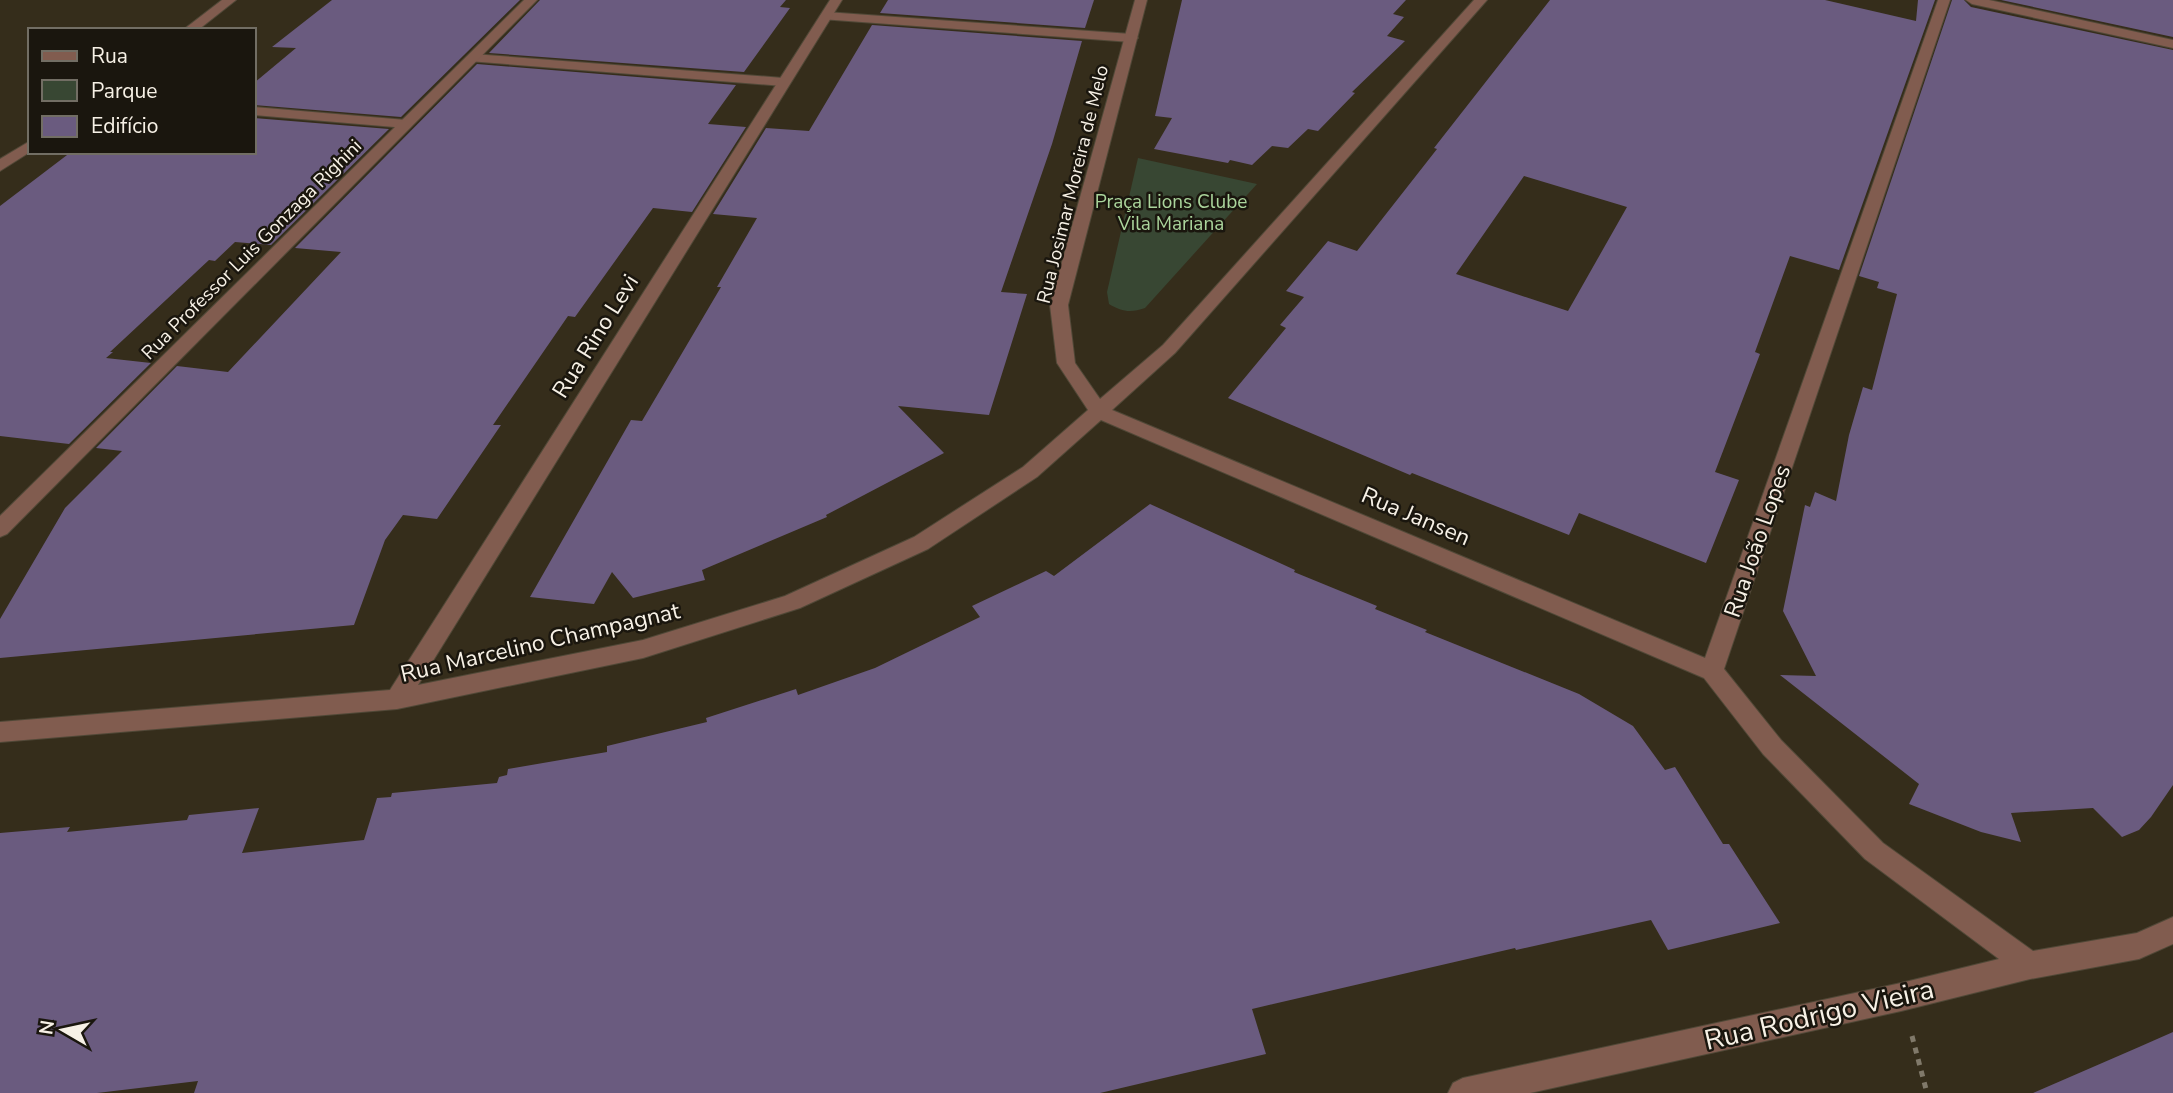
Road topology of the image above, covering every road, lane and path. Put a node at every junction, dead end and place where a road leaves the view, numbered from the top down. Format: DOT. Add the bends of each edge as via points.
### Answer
graph roads {
  1 [pos="230,0"];
  2 [pos="531,0"];
  3 [pos="836,0"];
  4 [pos="1141,0"];
  5 [pos="1481,0"];
  6 [pos="1944,0"];
  7 [pos="1972,0"];
  8 [pos="826,16"];
  9 [pos="192,28"];
  10 [pos="1131,38"];
  11 [pos="2173,44"];
  12 [pos="473,58"];
  13 [pos="783,82"];
  14 [pos="256,111"];
  15 [pos="406,124"];
  16 [pos="28,146"];
  17 [pos="0,166"];
  18 [pos="1099,412"];
  19 [pos="0,529"];
  20 [pos="1712,671"];
  21 [pos="397,699"];
  22 [pos="0,732"];
  23 [pos="2173,930"];
  24 [pos="2030,965"];
  25 [pos="1900,997"];
  26 [pos="1463,1093"];
  27 [pos="1927,1093"];
  1 -- 9 [label="street"];
  2 -- 12 [label="street, Rua Professor Luis Gonzaga Righini"];
  3 -- 8 [label="street, Rua Rino Levi"];
  4 -- 10 [label="street, Rua Josimar Moreira de Melo"];
  5 -- 18 [label="street, Rua Marcelino Champagnat" via="1169,349"];
  6 -- 20 [label="street, Rua João Lopes"];
  7 -- 11 [label="street"];
  8 -- 10 [label="street"];
  8 -- 13 [label="street, Rua Rino Levi"];
  10 -- 18 [label="street, Rua Josimar Moreira de Melo" via="1059,305 1066,363"];
  12 -- 13 [label="street"];
  12 -- 15 [label="street, Rua Professor Luis Gonzaga Righini"];
  13 -- 21 [label="street, Rua Rino Levi"];
  14 -- 15 [label="street"];
  15 -- 19 [label="street, Rua Professor Luis Gonzaga Righini"];
  16 -- 17 [label="street"];
  18 -- 20 [label="street, Rua Jansen"];
  18 -- 21 [label="street, Rua Marcelino Champagnat" via="1030,472 921,543 792,602 643,649"];
  20 -- 24 [label="street" via="1772,747 1874,851"];
  21 -- 22 [label="street, Rua Marcelino Champagnat"];
  23 -- 24 [label="street, Rua Rodrigo Vieira" via="2139,946"];
  24 -- 25 [label="street, Rua Rodrigo Vieira"];
  25 -- 26 [label="street, Rua Rodrigo Vieira"];
  25 -- 27 [label="path"];
}
